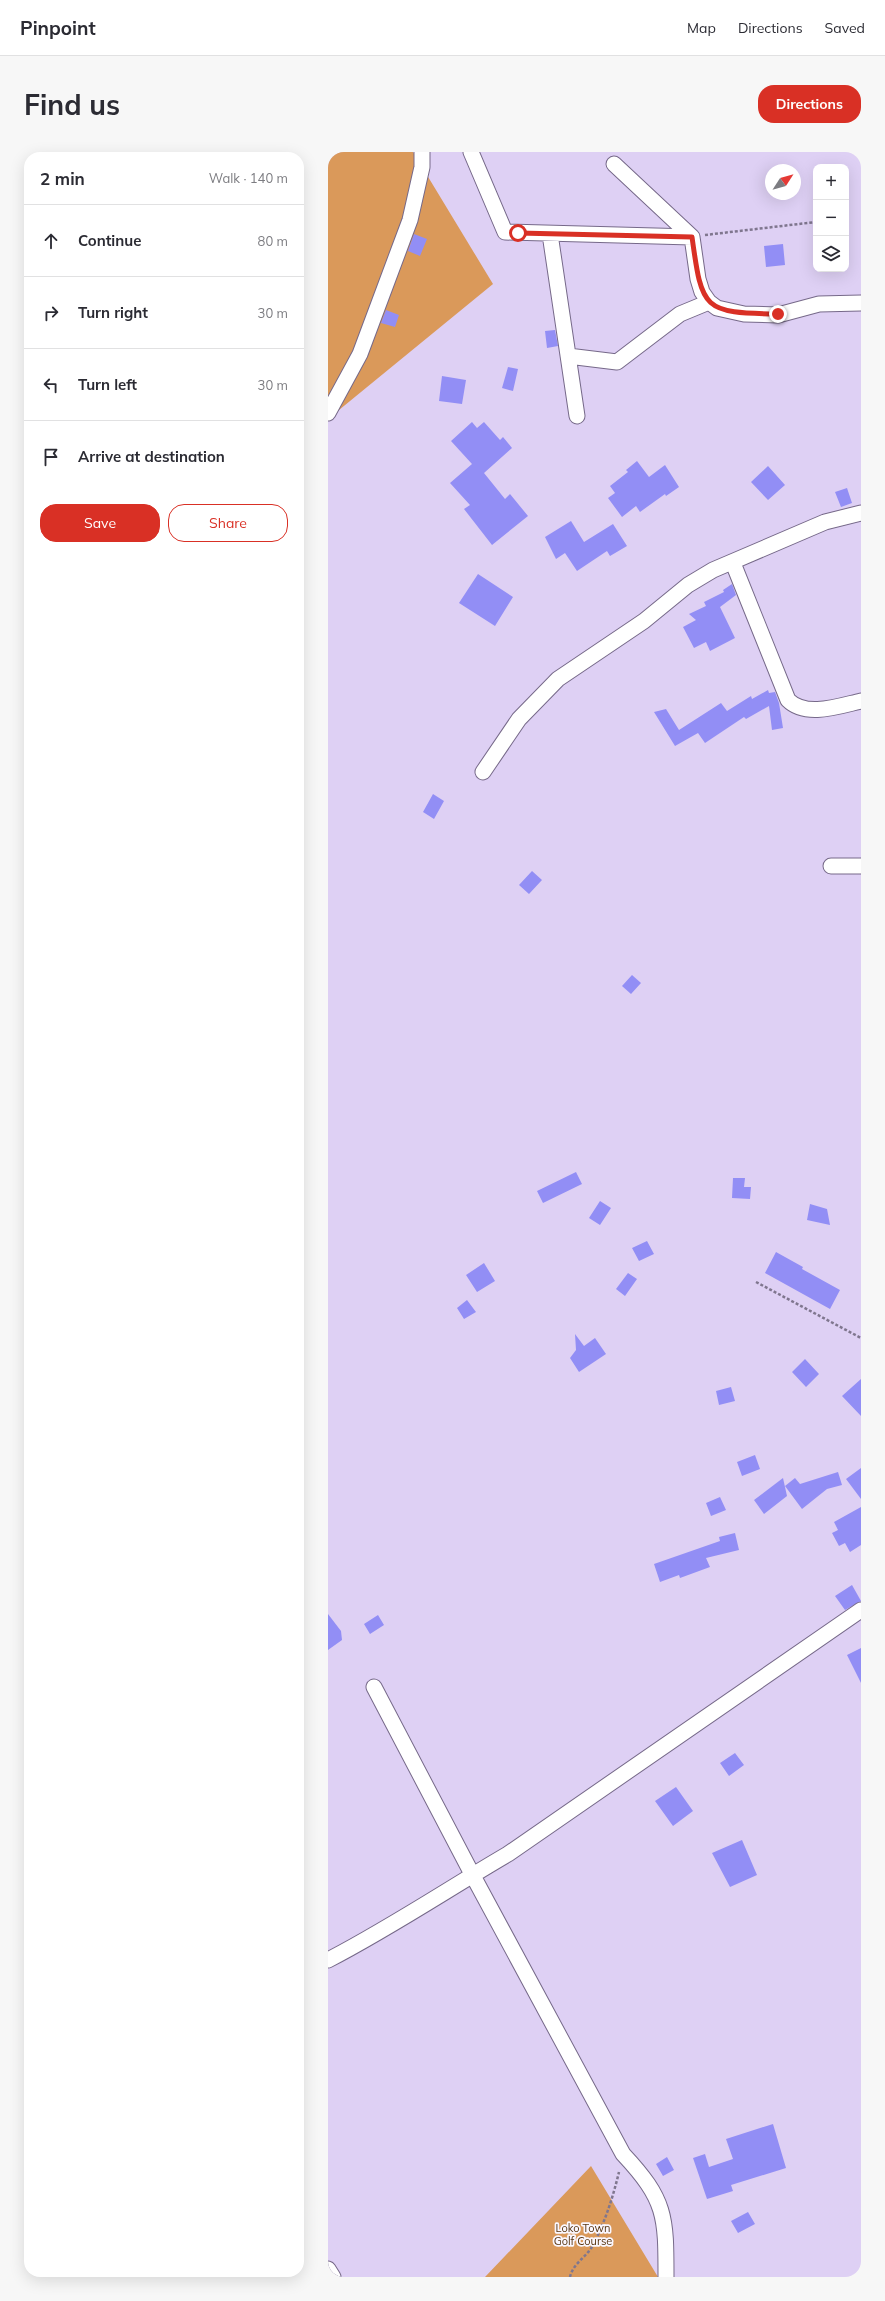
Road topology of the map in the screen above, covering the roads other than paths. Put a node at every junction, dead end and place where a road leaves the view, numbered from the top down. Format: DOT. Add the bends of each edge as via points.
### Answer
graph roads {
  1 [pos="422,152"];
  2 [pos="471,152"];
  3 [pos="614,164"];
  4 [pos="550,234"];
  5 [pos="692,237"];
  6 [pos="709,302"];
  7 [pos="861,303"];
  8 [pos="568,356"];
  9 [pos="328,413"];
  10 [pos="577,416"];
  11 [pos="861,513"];
  12 [pos="733,563"];
  13 [pos="861,701"];
  14 [pos="483,772"];
  15 [pos="831,866"];
  16 [pos="861,866"];
  17 [pos="861,1610"];
  18 [pos="374,1687"];
  19 [pos="472,1874"];
  20 [pos="328,1960"];
  21 [pos="328,2269"];
  22 [pos="333,2277"];
  23 [pos="666,2277"];
  1 -- 9 [label="street" via="422,167 410,220 360,354"];
  2 -- 4 [label="street" via="505,232"];
  3 -- 5 [label="street"];
  4 -- 5 [label="street"];
  4 -- 8 [label="street"];
  5 -- 6 [label="street" via="698,279"];
  6 -- 7 [label="street" via="717,308 744,314 778,314 819,304"];
  6 -- 8 [label="street" via="680,314 617,362"];
  8 -- 10 [label="street"];
  11 -- 12 [label="street" via="824,522"];
  12 -- 13 [label="street" via="788,700 794,706 811,709"];
  12 -- 14 [label="street" via="713,570 688,585 644,620 558,679 519,719"];
  15 -- 16 [label="street"];
  17 -- 19 [label="street" via="508,1854"];
  18 -- 19 [label="street"];
  19 -- 20 [label="street" via="381,1932"];
  19 -- 23 [label="street" via="623,2154 643,2177 662,2210 666,2234"];
  21 -- 22 [label="street"];
}
